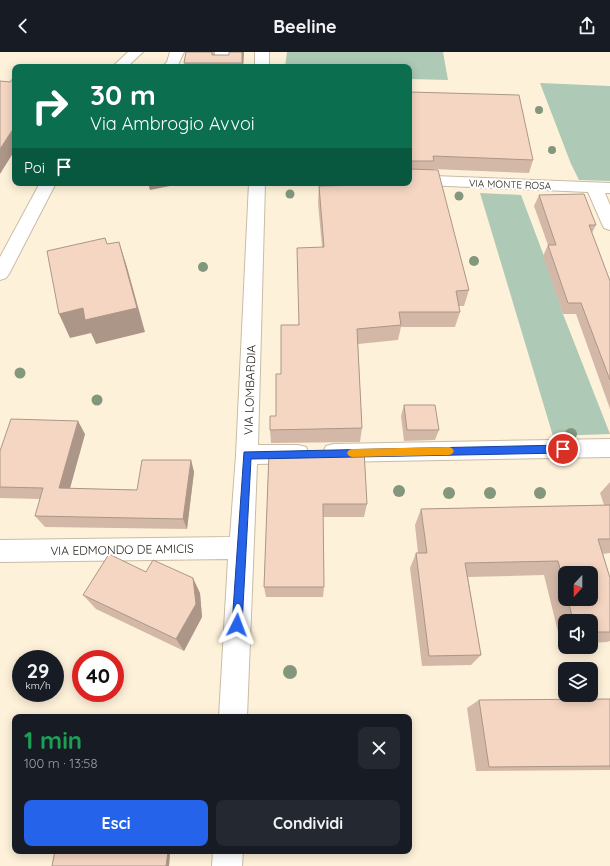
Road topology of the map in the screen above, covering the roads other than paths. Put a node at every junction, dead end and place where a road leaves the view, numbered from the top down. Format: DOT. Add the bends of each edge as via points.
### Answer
graph roads {
  1 [pos="136,52"];
  2 [pos="177,52"];
  3 [pos="222,52"];
  4 [pos="262,52"];
  5 [pos="122,64"];
  6 [pos="173,64"];
  7 [pos="222,64"];
  8 [pos="262,64"];
  9 [pos="412,180"];
  10 [pos="46,186"];
  11 [pos="257,186"];
  12 [pos="594,187"];
  13 [pos="610,188"];
  14 [pos="610,224"];
  15 [pos="0,274"];
  16 [pos="610,448"];
  17 [pos="247,455"];
  18 [pos="241,548"];
  19 [pos="1,552"];
  20 [pos="233,714"];
  21 [pos="228,854"];
  22 [pos="227,866"];
  1 -- 5 [label="street"];
  2 -- 6 [label="street"];
  3 -- 7 [label="street"];
  4 -- 8 [label="street"];
  9 -- 12 [label="street, VIA MONTE ROSA"];
  10 -- 15 [label="street"];
  11 -- 17 [label="street, VIA LOMBARDIA"];
  12 -- 13 [label="street, VIA MONTE ROSA"];
  12 -- 14 [label="street"];
  16 -- 17 [label="street"];
  17 -- 18 [label="street, VIA LOMBARDIA"];
  18 -- 19 [label="street, VIA EDMONDO DE AMICIS"];
  18 -- 20 [label="street, VIA LOMBARDIA"];
  21 -- 22 [label="street"];
}
